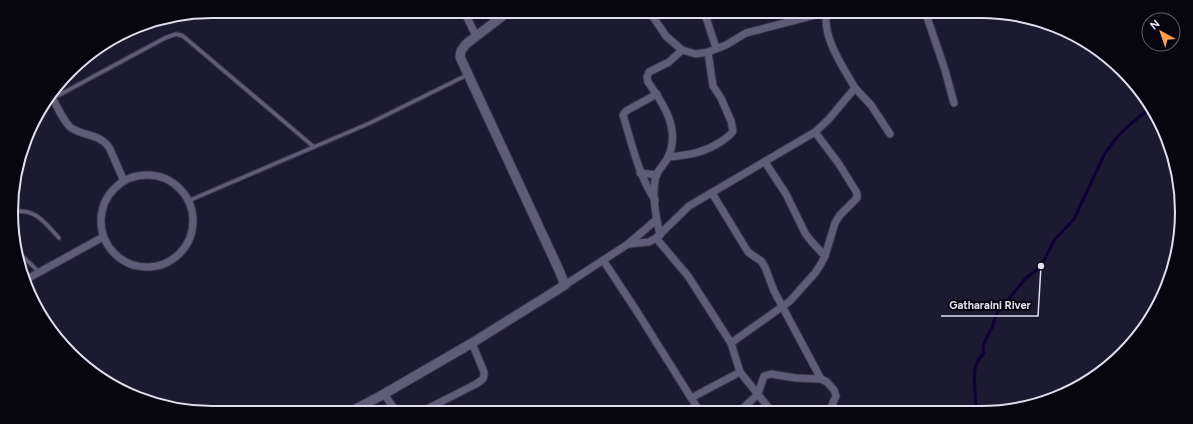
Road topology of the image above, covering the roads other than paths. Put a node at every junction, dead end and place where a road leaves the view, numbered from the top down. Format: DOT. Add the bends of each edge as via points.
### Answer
graph roads {
  1 [pos="467,18"];
  2 [pos="500,18"];
  3 [pos="654,18"];
  4 [pos="706,18"];
  5 [pos="801,18"];
  6 [pos="826,18"];
  7 [pos="927,18"];
  8 [pos="476,36"];
  9 [pos="716,48"];
  10 [pos="682,50"];
  11 [pos="708,52"];
  12 [pos="468,74"];
  13 [pos="855,88"];
  14 [pos="657,94"];
  15 [pos="57,96"];
  16 [pos="53,102"];
  17 [pos="954,103"];
  18 [pos="815,132"];
  19 [pos="890,134"];
  20 [pos="314,147"];
  21 [pos="668,157"];
  22 [pos="765,162"];
  23 [pos="640,173"];
  24 [pos="657,175"];
  25 [pos="124,181"];
  26 [pos="712,193"];
  27 [pos="655,200"];
  28 [pos="188,201"];
  29 [pos="18,212"];
  30 [pos="656,220"];
  31 [pos="658,236"];
  32 [pos="103,237"];
  33 [pos="59,238"];
  34 [pos="628,244"];
  35 [pos="825,256"];
  36 [pos="24,258"];
  37 [pos="603,260"];
  38 [pos="39,272"];
  39 [pos="29,277"];
  40 [pos="564,284"];
  41 [pos="782,306"];
  42 [pos="472,343"];
  43 [pos="731,343"];
  44 [pos="740,372"];
  45 [pos="821,379"];
  46 [pos="384,394"];
  47 [pos="758,394"];
  48 [pos="691,398"];
  49 [pos="361,406"];
  50 [pos="392,406"];
  51 [pos="431,406"];
  52 [pos="696,406"];
  53 [pos="745,406"];
  54 [pos="767,406"];
  55 [pos="832,406"];
  1 -- 8 [label="street"];
  2 -- 8 [label="street"];
  3 -- 10 [label="street" via="666,36"];
  4 -- 9 [label="street"];
  5 -- 9 [label="street" via="746,33"];
  6 -- 13 [label="street" via="828,36"];
  7 -- 17 [label="street"];
  8 -- 12 [label="street" via="461,51 460,57"];
  9 -- 11 [label="street"];
  10 -- 11 [label="street" via="696,54"];
  10 -- 14 [label="street" via="669,62 649,72 648,82"];
  11 -- 21 [label="street" via="713,86 729,115 733,131 711,148"];
  12 -- 20 [label="lane" via="370,123"];
  12 -- 40 [label="street"];
  13 -- 18 [label="street"];
  13 -- 19 [label="street" via="871,105"];
  14 -- 21 [label="street" via="672,126 672,146"];
  14 -- 23 [label="street" via="626,110 623,115"];
  15 -- 20 [label="lane" via="176,34 183,36"];
  16 -- 25 [label="street" via="70,127 102,139 110,147"];
  18 -- 22 [label="street"];
  18 -- 35 [label="street" via="857,193 857,198 834,223"];
  20 -- 28 [label="lane"];
  21 -- 24 [label="street"];
  22 -- 26 [label="street"];
  22 -- 35 [label="street" via="786,194 805,233"];
  23 -- 24 [label="street"];
  23 -- 27 [label="street"];
  24 -- 27 [label="street"];
  25 -- 28 [label="street" via="139,176 163,178 177,186"];
  25 -- 32 [label="street" via="112,191 103,205 100,221"];
  26 -- 31 [label="street" via="686,208"];
  26 -- 41 [label="street" via="748,252 765,267"];
  27 -- 30 [label="street"];
  28 -- 32 [label="street" via="193,222 190,237 182,251 162,265 142,267 123,261 111,251"];
  29 -- 33 [label="lane" via="36,214"];
  30 -- 31 [label="street"];
  30 -- 34 [label="street"];
  31 -- 34 [label="street" via="649,242"];
  31 -- 43 [label="street" via="688,276"];
  32 -- 38 [label="street"];
  34 -- 37 [label="street"];
  35 -- 41 [label="street" via="815,273 790,301"];
  36 -- 38 [label="lane"];
  37 -- 40 [label="street"];
  37 -- 48 [label="street"];
  38 -- 39 [label="street"];
  40 -- 42 [label="street"];
  41 -- 43 [label="street"];
  41 -- 45 [label="street"];
  42 -- 46 [label="street"];
  42 -- 51 [label="street" via="484,372 483,380"];
  43 -- 44 [label="street"];
  44 -- 47 [label="street"];
  44 -- 48 [label="street"];
  45 -- 47 [label="street" via="771,374 764,376"];
  45 -- 55 [label="street" via="834,390 836,396"];
  46 -- 49 [label="street"];
  46 -- 50 [label="street"];
  47 -- 53 [label="street"];
  47 -- 54 [label="street"];
  48 -- 52 [label="street"];
}
